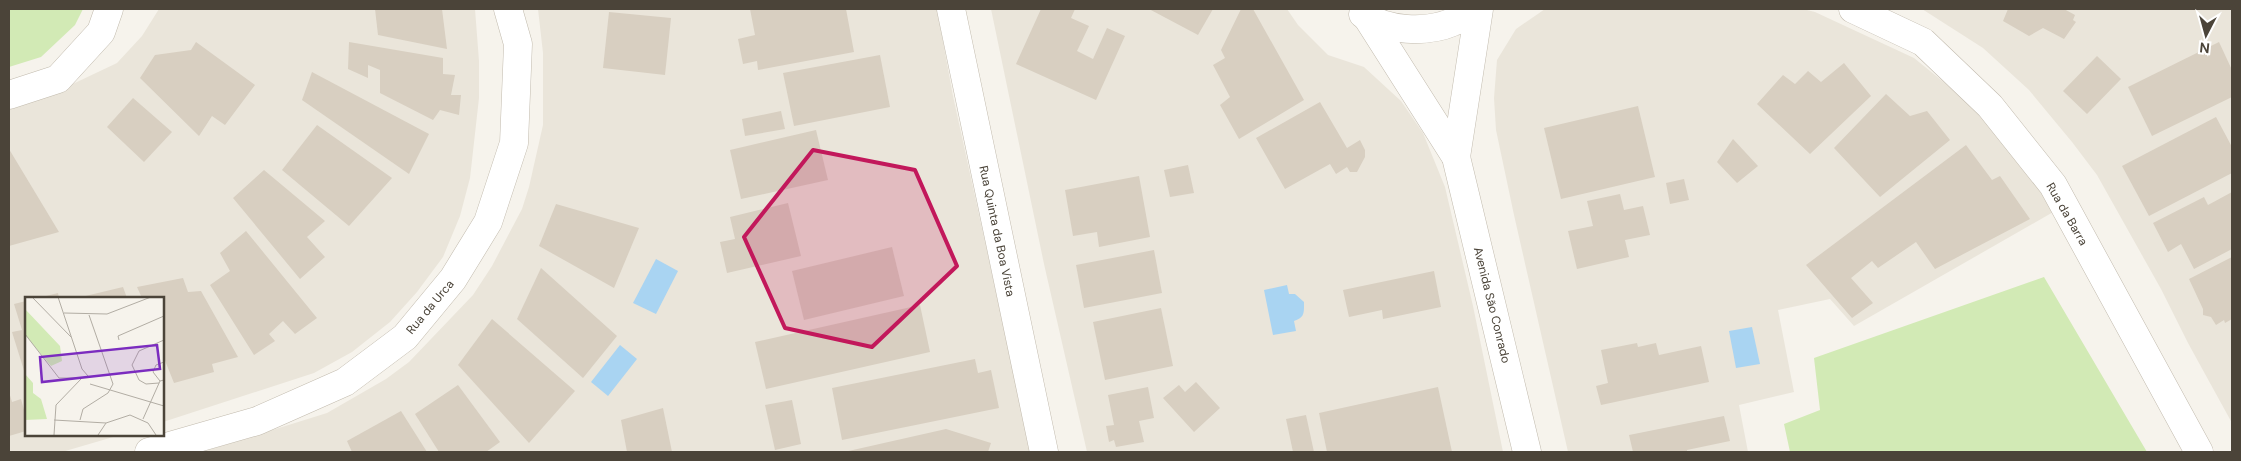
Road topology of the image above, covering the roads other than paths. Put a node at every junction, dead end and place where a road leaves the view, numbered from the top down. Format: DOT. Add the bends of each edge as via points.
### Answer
graph roads {
  1 [pos="109,9"];
  2 [pos="508,9"];
  3 [pos="950,9"];
  4 [pos="1478,9"];
  5 [pos="1853,9"];
  6 [pos="1362,13"];
  7 [pos="9,96"];
  8 [pos="1456,157"];
  9 [pos="149,452"];
  10 [pos="1044,452"];
  11 [pos="1527,452"];
  12 [pos="2199,452"];
  1 -- 7 [label="street" via="101,32 58,79"];
  2 -- 9 [label="street, Rua da Urca" via="518,44 514,143 488,222 453,279 405,337 345,382 257,421"];
  3 -- 10 [label="street, Rua Quinta da Boa Vista"];
  4 -- 6 [label="street" via="1453,22 1424,29 1395,27"];
  4 -- 8 [label="street, Avenida São Conrado"];
  5 -- 12 [label="street, Rua da Barra" via="1923,42 1990,106 2047,178"];
  6 -- 8 [label="street, Avenida São Conrado"];
  8 -- 11 [label="street, Avenida São Conrado"];
}
